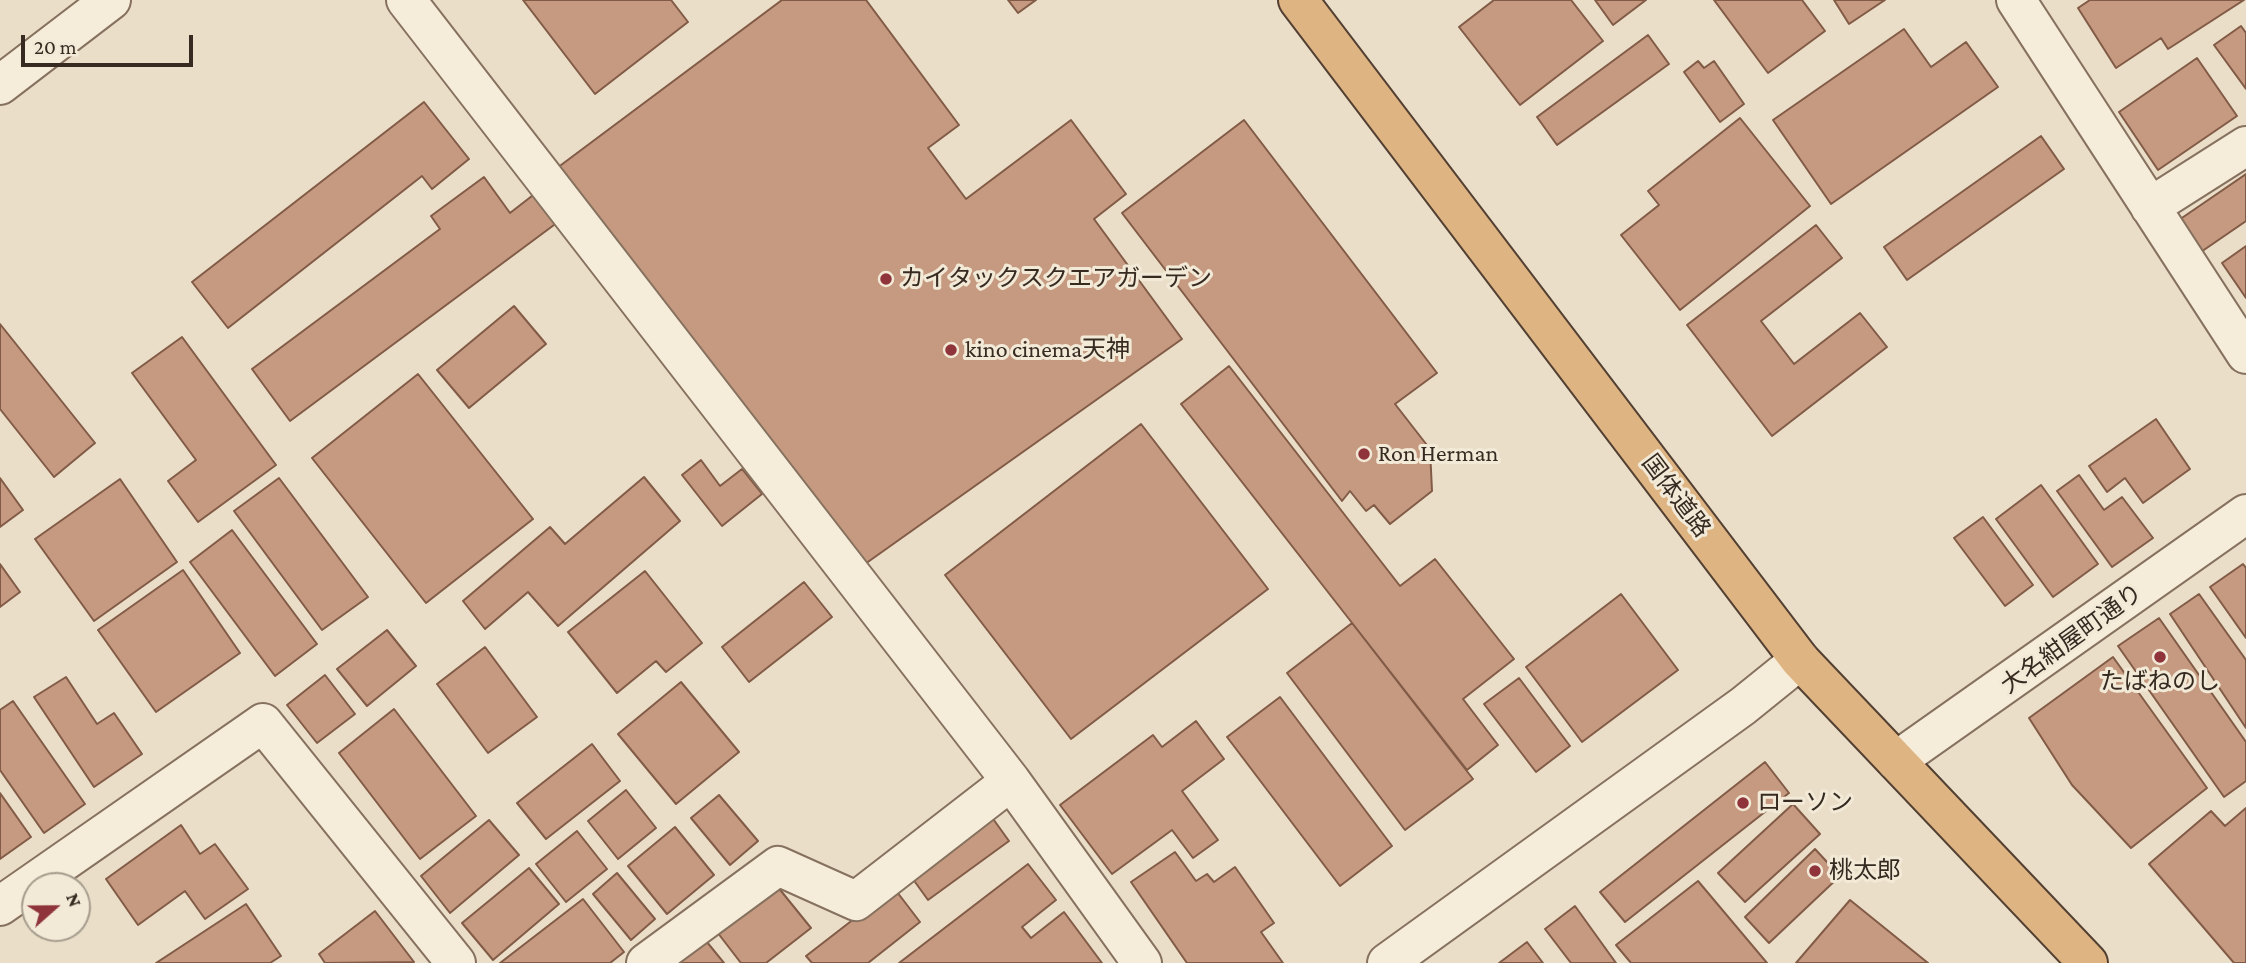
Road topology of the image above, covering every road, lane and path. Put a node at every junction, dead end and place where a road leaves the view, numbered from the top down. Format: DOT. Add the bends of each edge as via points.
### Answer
graph roads {
  1 [pos="111,0"];
  2 [pos="406,0"];
  3 [pos="1298,0"];
  4 [pos="2015,0"];
  5 [pos="0,85"];
  6 [pos="2246,146"];
  7 [pos="2150,207"];
  8 [pos="2246,355"];
  9 [pos="2246,514"];
  10 [pos="1800,660"];
  11 [pos="1896,761"];
  12 [pos="1011,781"];
  13 [pos="0,906"];
  14 [pos="456,963"];
  15 [pos="646,963"];
  16 [pos="1142,963"];
  17 [pos="1387,963"];
  18 [pos="2088,963"];
  1 -- 5 [label="street"];
  2 -- 12 [label="street"];
  3 -- 10 [label="highway, 国体道路"];
  4 -- 7 [label="street"];
  6 -- 7 [label="street"];
  7 -- 8 [label="street"];
  9 -- 11 [label="street, 大名紺屋町通り"];
  10 -- 11 [label="highway, 国体道路"];
  10 -- 17 [label="street"];
  11 -- 18 [label="highway, 国体道路"];
  12 -- 15 [label="street" via="856,901 778,866"];
  12 -- 16 [label="street"];
  13 -- 14 [label="street" via="263,723"];
}
